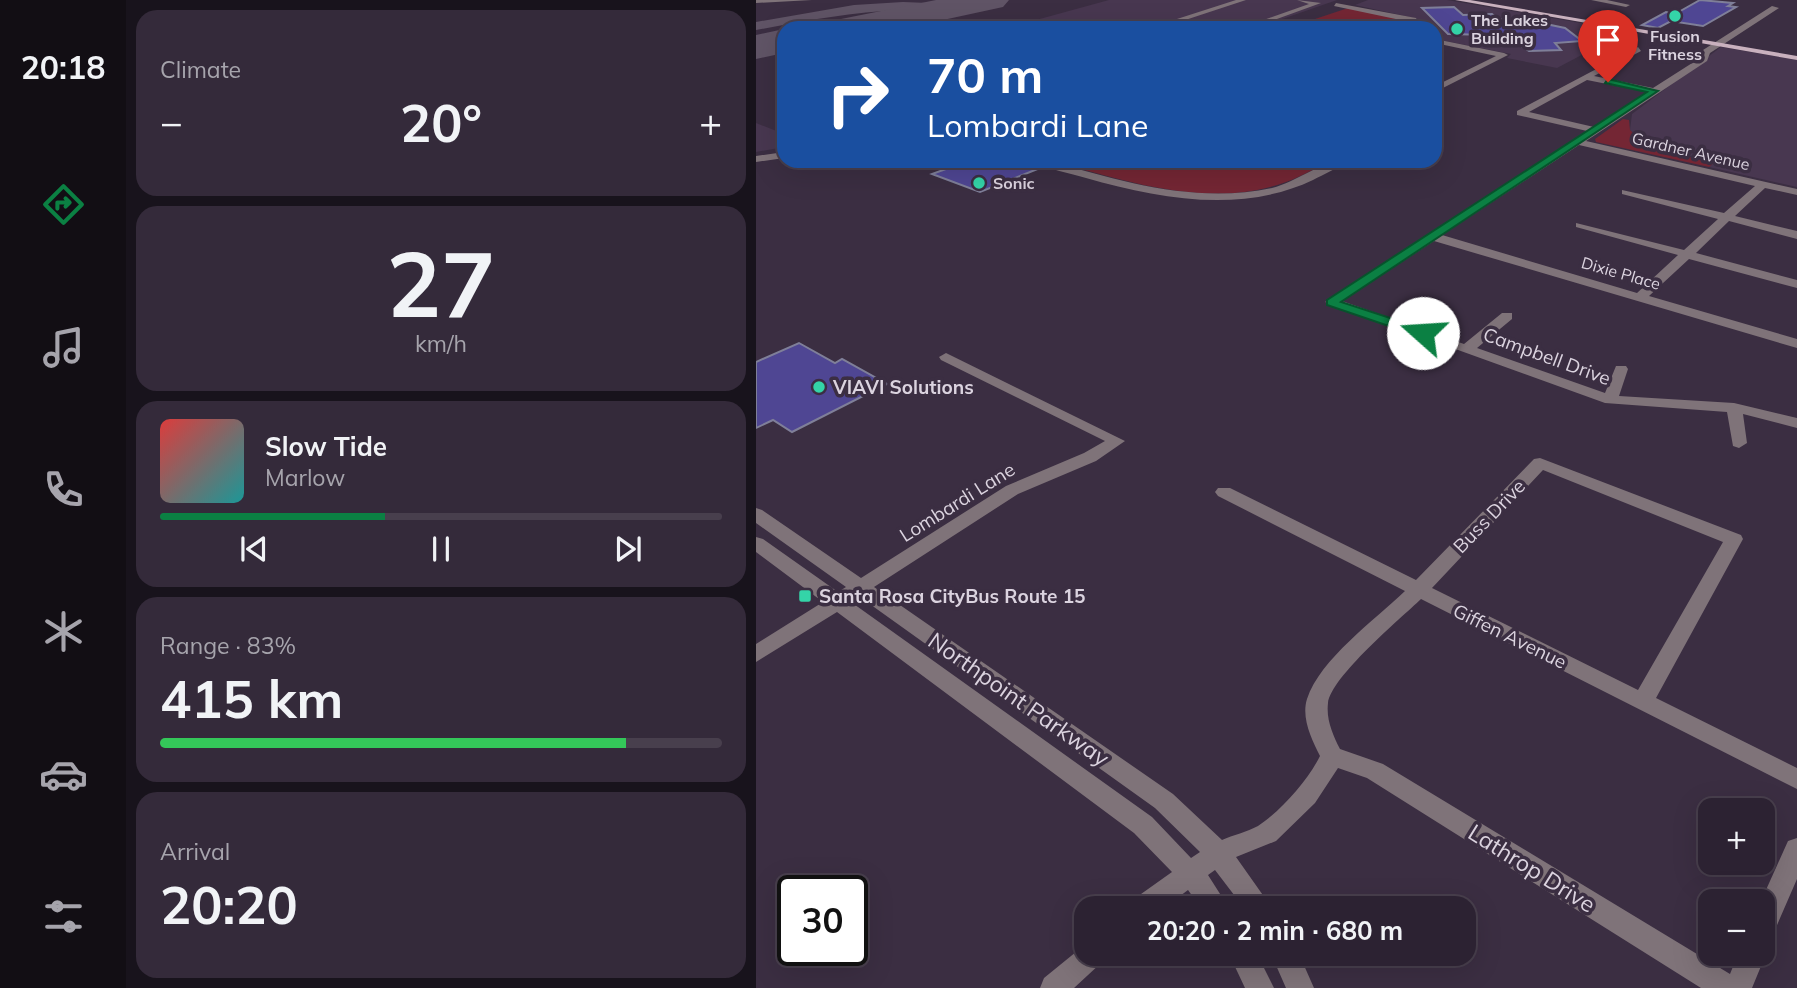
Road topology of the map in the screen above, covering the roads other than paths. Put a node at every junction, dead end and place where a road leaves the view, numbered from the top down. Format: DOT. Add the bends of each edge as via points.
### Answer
graph roads {
  1 [pos="809,0"];
  2 [pos="1243,0"];
  3 [pos="1300,0"];
  4 [pos="1363,0"];
  5 [pos="1458,0"];
  6 [pos="1594,0"];
  7 [pos="1664,0"];
  8 [pos="1682,0"];
  9 [pos="756,1"];
  10 [pos="1480,1"];
  11 [pos="1344,4"];
  12 [pos="1626,5"];
  13 [pos="1775,8"];
  14 [pos="1327,13"];
  15 [pos="1176,21"];
  16 [pos="1265,21"];
  17 [pos="1292,21"];
  18 [pos="1414,21"];
  19 [pos="1442,42"];
  20 [pos="1717,44"];
  21 [pos="1638,49"];
  22 [pos="1797,58"];
  23 [pos="1585,77"];
  24 [pos="1442,86"];
  25 [pos="1654,91"];
  26 [pos="1596,130"];
  27 [pos="1578,142"];
  28 [pos="777,154"];
  29 [pos="756,157"];
  30 [pos="1066,168"];
  31 [pos="1326,168"];
  32 [pos="1763,184"];
  33 [pos="1626,192"];
  34 [pos="1797,192"];
  35 [pos="1727,218"];
  36 [pos="1580,225"];
  37 [pos="1797,235"];
  38 [pos="1435,237"];
  39 [pos="1687,254"];
  40 [pos="1797,284"];
  41 [pos="1640,297"];
  42 [pos="1507,316"];
  43 [pos="1797,344"];
  44 [pos="1468,348"];
  45 [pos="946,357"];
  46 [pos="1621,369"];
  47 [pos="1610,400"];
  48 [pos="1734,408"];
  49 [pos="1797,423"];
  50 [pos="1739,443"];
  51 [pos="1224,492"];
  52 [pos="756,514"];
  53 [pos="756,543"];
  54 [pos="861,587"];
  55 [pos="1417,591"];
  56 [pos="838,602"];
  57 [pos="756,654"];
  58 [pos="1643,701"];
  59 [pos="1332,756"];
  60 [pos="1797,779"];
  61 [pos="1797,849"];
  62 [pos="1218,853"];
  63 [pos="1190,873"];
  64 [pos="1159,896"];
  65 [pos="1208,896"];
  66 [pos="1250,896"];
  67 [pos="1775,900"];
  68 [pos="1078,966"];
  69 [pos="1249,966"];
  70 [pos="1290,966"];
  71 [pos="1747,966"];
  72 [pos="1054,988"];
  73 [pos="1260,988"];
  74 [pos="1300,988"];
  75 [pos="1727,988"];
  76 [pos="1738,988"];
  1 -- 9 [label="street"];
  2 -- 15 [label="street"];
  3 -- 16 [label="street" via="1318,3"];
  4 -- 11 [label="street"];
  5 -- 10 [label="main road"];
  6 -- 12 [label="street"];
  7 -- 8 [label="street"];
  10 -- 20 [label="main road"];
  11 -- 14 [label="street"];
  11 -- 17 [label="street"];
  11 -- 18 [label="street"];
  13 -- 20 [label="street"];
  19 -- 24 [label="street" via="1504,55"];
  20 -- 22 [label="main road"];
  20 -- 25 [label="street" via="1704,59"];
  21 -- 23 [label="street"];
  23 -- 25 [label="street"];
  23 -- 26 [label="street" via="1520,113"];
  25 -- 26 [label="street"];
  26 -- 27 [label="street"];
  27 -- 32 [label="street, Gardner Avenue"];
  27 -- 38 [label="street"];
  28 -- 29 [label="street"];
  30 -- 31 [label="street" via="1142,188 1200,197 1277,190"];
  32 -- 34 [label="street, Gardner Avenue"];
  32 -- 35 [label="street"];
  33 -- 35 [label="street"];
  35 -- 37 [label="street"];
  35 -- 39 [label="street"];
  36 -- 39 [label="street"];
  38 -- 41 [label="street, Dixie Place"];
  38 -- 44 [label="street, Campbell Drive" via="1332,302"];
  39 -- 40 [label="street"];
  39 -- 41 [label="street"];
  41 -- 43 [label="street, Dixie Place"];
  42 -- 44 [label="street"];
  44 -- 47 [label="street, Campbell Drive"];
  45 -- 54 [label="street, Lombardi Lane" via="1117,441 1012,490"];
  46 -- 47 [label="street"];
  47 -- 48 [label="street, Campbell Drive"];
  48 -- 49 [label="street, Campbell Drive"];
  48 -- 50 [label="street"];
  51 -- 55 [label="street, Giffen Avenue"];
  52 -- 54 [label="street, Northpoint Parkway"];
  53 -- 56 [label="street, Northpoint Parkway"];
  54 -- 56 [label="street, Lombardi Lane"];
  54 -- 62 [label="street, Northpoint Parkway" via="1164,801"];
  55 -- 58 [label="street, Giffen Avenue"];
  55 -- 58 [label="street, Buss Drive" via="1540,463 1734,539"];
  55 -- 59 [label="street, Buss Drive" via="1336,669 1317,701 1319,730"];
  56 -- 57 [label="street, Lombardi Lane"];
  56 -- 63 [label="street, Northpoint Parkway" via="1120,807"];
  58 -- 60 [label="street, Giffen Avenue"];
  59 -- 62 [label="street" via="1307,796 1267,833"];
  59 -- 75 [label="street, Lathrop Drive" via="1375,771"];
  61 -- 67 [label="street"];
  62 -- 63 [label="street"];
  62 -- 66 [label="street, Northpoint Parkway"];
  63 -- 64 [label="street"];
  63 -- 65 [label="street, Northpoint Parkway"];
  68 -- 72 [label="street"];
  69 -- 73 [label="street"];
  70 -- 74 [label="street"];
  71 -- 76 [label="street"];
}
